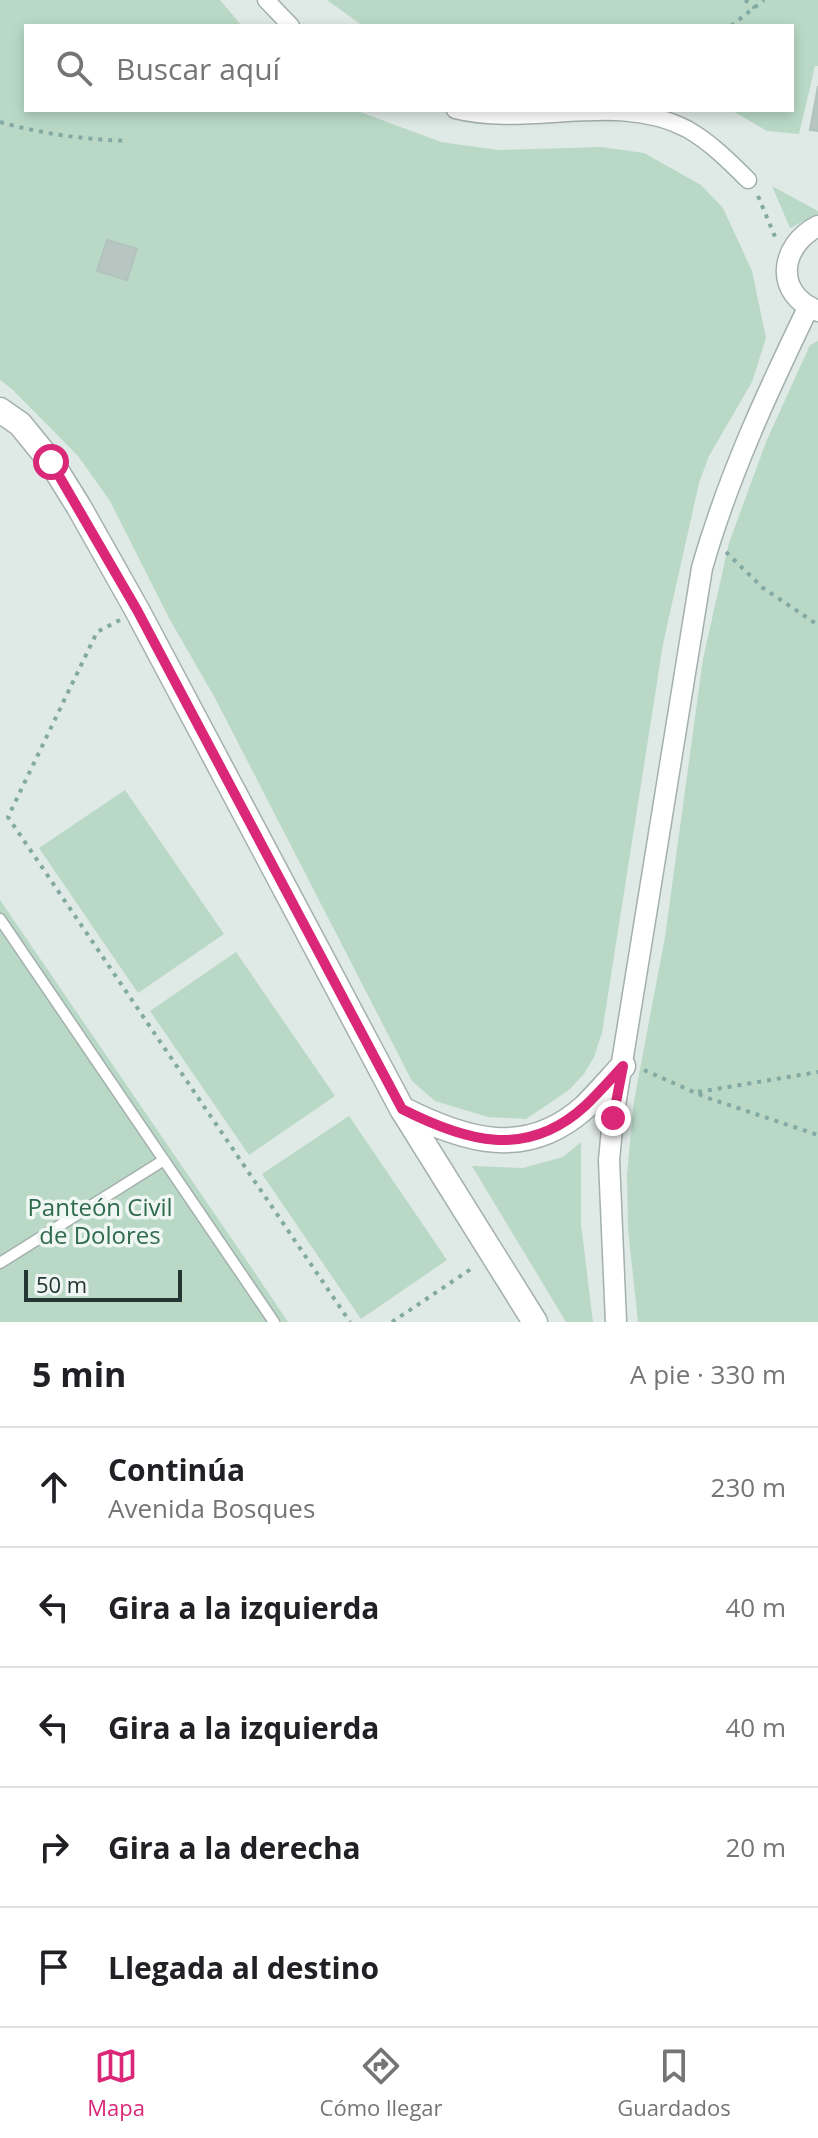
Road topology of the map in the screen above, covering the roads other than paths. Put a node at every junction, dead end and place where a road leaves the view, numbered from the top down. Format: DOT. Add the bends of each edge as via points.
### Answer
graph roads {
  1 [pos="266,0"];
  2 [pos="289,24"];
  3 [pos="470,112"];
  4 [pos="594,112"];
  5 [pos="614,112"];
  6 [pos="748,180"];
  7 [pos="818,226"];
  8 [pos="813,310"];
  9 [pos="0,410"];
  10 [pos="0,919"];
  11 [pos="623,1066"];
  12 [pos="402,1109"];
  13 [pos="164,1160"];
  14 [pos="0,1263"];
  15 [pos="274,1322"];
  16 [pos="535,1322"];
  17 [pos="616,1322"];
  1 -- 2 [label="street"];
  3 -- 4 [label="street" via="515,118"];
  5 -- 6 [label="street" via="687,129"];
  7 -- 8 [label="street" via="797,241 786,266 789,284"];
  8 -- 11 [label="street" via="737,460 702,568"];
  9 -- 12 [label="street" via="20,424 51,462 137,610"];
  10 -- 13 [label="lane"];
  11 -- 12 [label="street" via="583,1108 558,1126 527,1137 470,1137"];
  11 -- 17 [label="street" via="609,1160"];
  12 -- 16 [label="street"];
  13 -- 14 [label="lane"];
  13 -- 15 [label="lane"];
}
